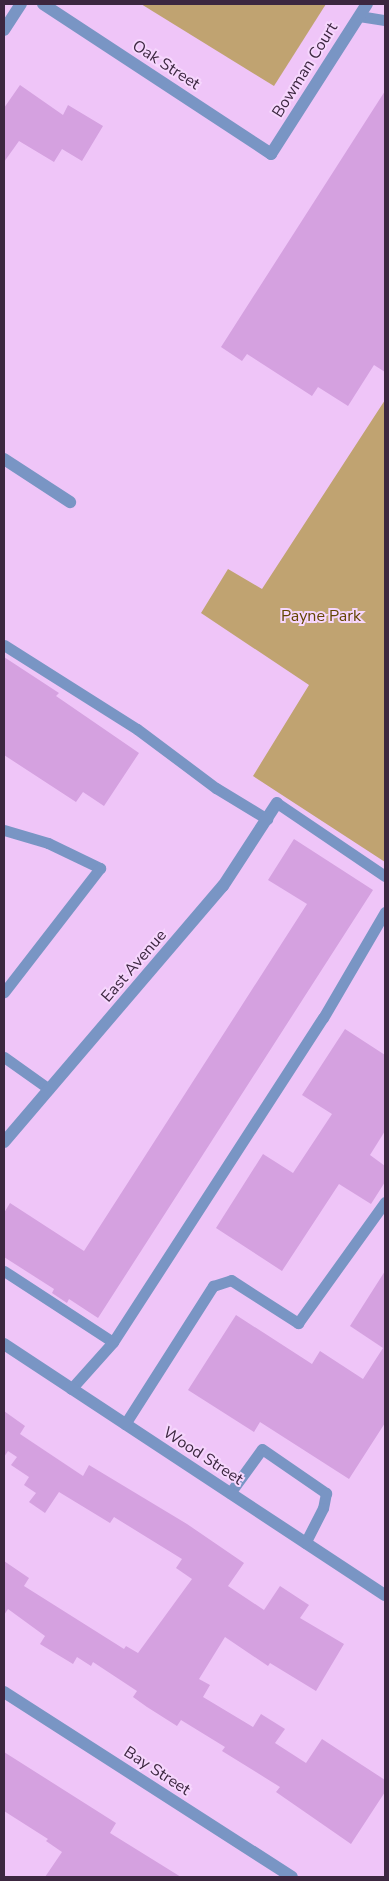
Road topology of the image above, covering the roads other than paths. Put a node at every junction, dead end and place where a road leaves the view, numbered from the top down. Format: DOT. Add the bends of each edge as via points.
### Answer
graph roads {
  1 [pos="21,4"];
  2 [pos="43,4"];
  3 [pos="367,4"];
  4 [pos="359,16"];
  5 [pos="385,20"];
  6 [pos="4,30"];
  7 [pos="271,154"];
  8 [pos="4,459"];
  9 [pos="70,502"];
  10 [pos="4,645"];
  11 [pos="277,803"];
  12 [pos="267,820"];
  13 [pos="4,830"];
  14 [pos="385,876"];
  15 [pos="385,912"];
  16 [pos="4,992"];
  17 [pos="4,1058"];
  18 [pos="49,1090"];
  19 [pos="4,1142"];
  20 [pos="385,1202"];
  21 [pos="4,1271"];
  22 [pos="113,1342"];
  23 [pos="4,1344"];
  24 [pos="71,1389"];
  25 [pos="125,1424"];
  26 [pos="230,1493"];
  27 [pos="305,1542"];
  28 [pos="385,1596"];
  29 [pos="4,1692"];
  30 [pos="292,1877"];
  1 -- 6 [label="street"];
  2 -- 7 [label="street, Oak Street"];
  3 -- 4 [label="street, Bowman Court"];
  4 -- 5 [label="lane"];
  4 -- 7 [label="street, Bowman Court"];
  8 -- 9 [label="street"];
  10 -- 12 [label="lane" via="137,729 216,788"];
  11 -- 12 [label="street, East Avenue"];
  11 -- 14 [label="lane"];
  12 -- 18 [label="street, East Avenue" via="223,886"];
  13 -- 16 [label="lane" via="48,843 100,868"];
  15 -- 22 [label="lane" via="323,1018"];
  17 -- 18 [label="lane"];
  18 -- 19 [label="street, East Avenue"];
  20 -- 25 [label="lane" via="298,1323 231,1280 214,1286"];
  21 -- 22 [label="lane"];
  22 -- 24 [label="lane"];
  23 -- 24 [label="street, Wood Street"];
  24 -- 25 [label="street, Wood Street"];
  25 -- 26 [label="street, Wood Street"];
  26 -- 27 [label="street, Wood Street"];
  26 -- 27 [label="lane" via="262,1449 326,1493 323,1508"];
  27 -- 28 [label="street, Wood Street"];
  29 -- 30 [label="street, Bay Street"];
}
